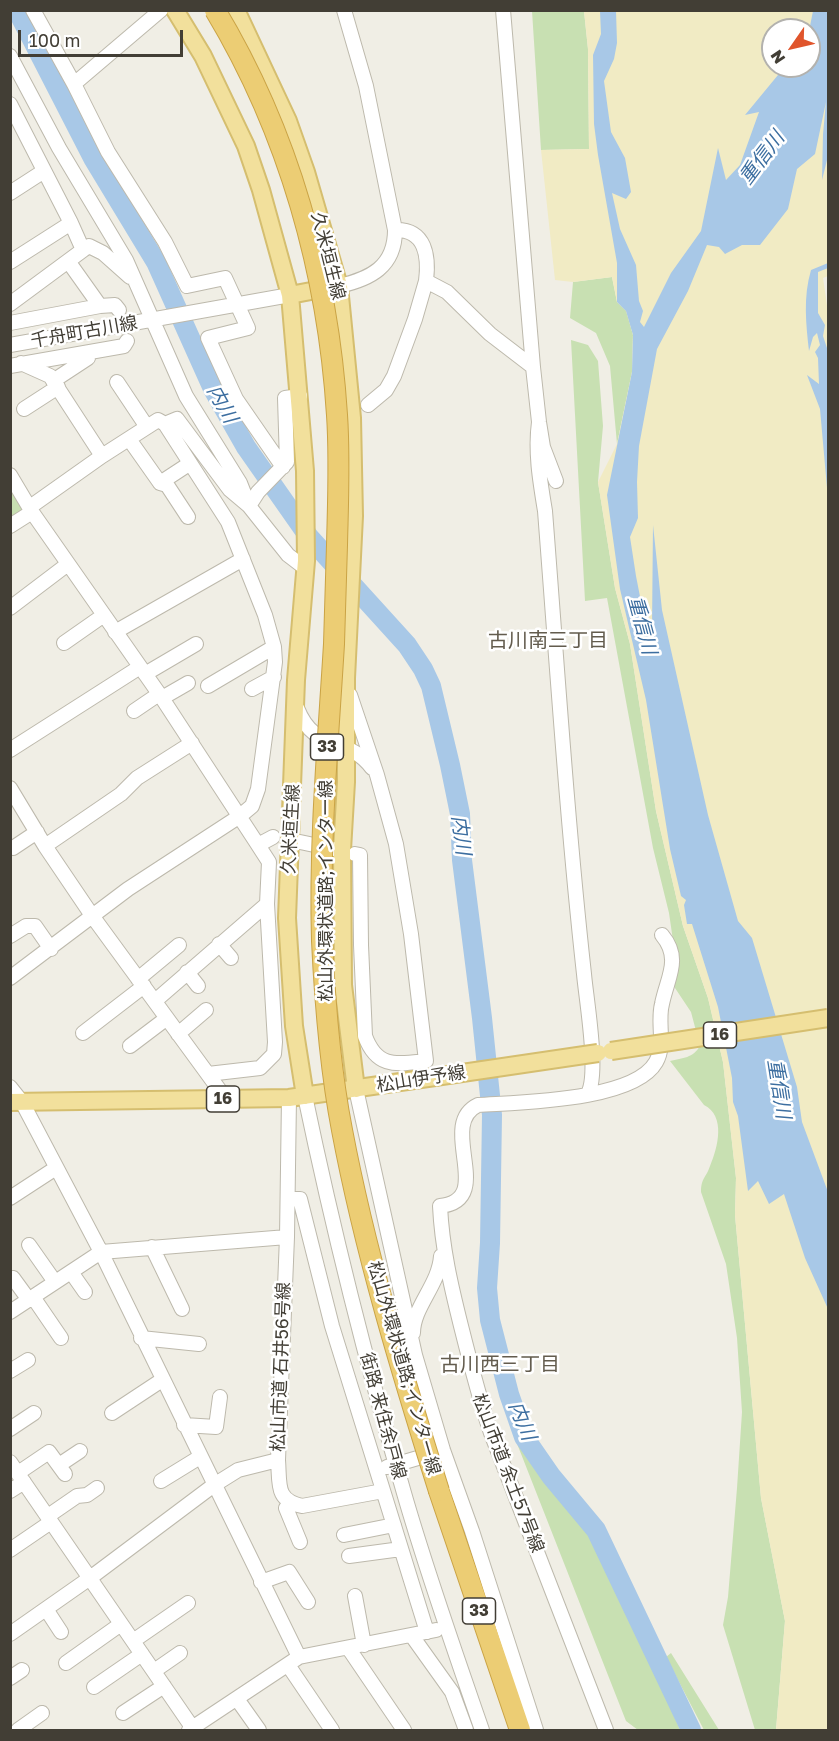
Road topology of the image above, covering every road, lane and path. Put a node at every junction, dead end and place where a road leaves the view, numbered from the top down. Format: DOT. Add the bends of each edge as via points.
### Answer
graph roads {
  1 [pos="33,10"];
  2 [pos="161,10"];
  3 [pos="175,10"];
  4 [pos="215,10"];
  5 [pos="236,10"];
  6 [pos="344,10"];
  7 [pos="503,10"];
  8 [pos="10,56"];
  9 [pos="74,84"];
  10 [pos="10,104"];
  11 [pos="15,122"];
  12 [pos="44,171"];
  13 [pos="10,193"];
  14 [pos="71,223"];
  15 [pos="395,231"];
  16 [pos="83,250"];
  17 [pos="68,261"];
  18 [pos="10,262"];
  19 [pos="426,281"];
  20 [pos="339,286"];
  21 [pos="140,290"];
  22 [pos="290,295"];
  23 [pos="10,304"];
  24 [pos="232,305"];
  25 [pos="100,306"];
  26 [pos="119,310"];
  27 [pos="155,320"];
  28 [pos="10,323"];
  29 [pos="127,341"];
  30 [pos="10,345"];
  31 [pos="88,358"];
  32 [pos="16,365"];
  33 [pos="533,367"];
  34 [pos="117,382"];
  35 [pos="56,384"];
  36 [pos="300,396"];
  37 [pos="368,405"];
  38 [pos="24,409"];
  39 [pos="168,422"];
  40 [pos="538,422"];
  41 [pos="147,427"];
  42 [pos="129,439"];
  43 [pos="102,456"];
  44 [pos="189,464"];
  45 [pos="281,468"];
  46 [pos="10,475"];
  47 [pos="556,481"];
  48 [pos="160,483"];
  49 [pos="249,506"];
  50 [pos="31,509"];
  51 [pos="188,517"];
  52 [pos="10,526"];
  53 [pos="243,559"];
  54 [pos="68,564"];
  55 [pos="305,564"];
  56 [pos="10,608"];
  57 [pos="104,615"];
  58 [pos="115,632"];
  59 [pos="64,643"];
  60 [pos="196,644"];
  61 [pos="274,647"];
  62 [pos="143,671"];
  63 [pos="274,676"];
  64 [pos="346,678"];
  65 [pos="188,683"];
  66 [pos="208,686"];
  67 [pos="252,689"];
  68 [pos="160,696"];
  69 [pos="295,705"];
  70 [pos="134,711"];
  71 [pos="192,742"];
  72 [pos="346,748"];
  73 [pos="10,750"];
  74 [pos="376,775"];
  75 [pos="10,788"];
  76 [pos="16,811"];
  77 [pos="240,816"];
  78 [pos="37,832"];
  79 [pos="273,837"];
  80 [pos="300,842"];
  81 [pos="258,845"];
  82 [pos="45,846"];
  83 [pos="13,848"];
  84 [pos="333,849"];
  85 [pos="355,854"];
  86 [pos="267,904"];
  87 [pos="93,917"];
  88 [pos="662,935"];
  89 [pos="10,936"];
  90 [pos="219,944"];
  91 [pos="179,945"];
  92 [pos="51,949"];
  93 [pos="231,958"];
  94 [pos="187,972"];
  95 [pos="10,978"];
  96 [pos="141,982"];
  97 [pos="198,986"];
  98 [pos="155,1001"];
  99 [pos="206,1010"];
  100 [pos="167,1018"];
  101 [pos="828,1018"];
  102 [pos="83,1033"];
  103 [pos="178,1034"];
  104 [pos="130,1046"];
  105 [pos="208,1074"];
  106 [pos="10,1087"];
  107 [pos="356,1089"];
  108 [pos="587,1095"];
  109 [pos="297,1097"];
  110 [pos="226,1099"];
  111 [pos="16,1102"];
  112 [pos="56,1168"];
  113 [pos="10,1198"];
  114 [pos="288,1199"];
  115 [pos="287,1237"];
  116 [pos="442,1239"];
  117 [pos="29,1245"];
  118 [pos="152,1247"];
  119 [pos="101,1252"];
  120 [pos="71,1272"];
  121 [pos="13,1278"];
  122 [pos="55,1282"];
  123 [pos="85,1292"];
  124 [pos="31,1298"];
  125 [pos="182,1310"];
  126 [pos="10,1312"];
  127 [pos="61,1338"];
  128 [pos="141,1338"];
  129 [pos="199,1344"];
  130 [pos="415,1355"];
  131 [pos="27,1360"];
  132 [pos="10,1371"];
  133 [pos="162,1380"];
  134 [pos="220,1396"];
  135 [pos="34,1413"];
  136 [pos="112,1413"];
  137 [pos="184,1425"];
  138 [pos="10,1429"];
  139 [pos="443,1450"];
  140 [pos="81,1451"];
  141 [pos="200,1457"];
  142 [pos="278,1460"];
  143 [pos="396,1464"];
  144 [pos="376,1469"];
  145 [pos="18,1472"];
  146 [pos="161,1481"];
  147 [pos="214,1485"];
  148 [pos="97,1488"];
  149 [pos="10,1491"];
  150 [pos="382,1491"];
  151 [pos="290,1503"];
  152 [pos="50,1519"];
  153 [pos="394,1525"];
  154 [pos="300,1542"];
  155 [pos="401,1549"];
  156 [pos="11,1556"];
  157 [pos="90,1578"];
  158 [pos="261,1582"];
  159 [pos="355,1596"];
  160 [pos="308,1602"];
  161 [pos="188,1603"];
  162 [pos="46,1609"];
  163 [pos="121,1624"];
  164 [pos="447,1628"];
  165 [pos="61,1632"];
  166 [pos="427,1632"];
  167 [pos="10,1634"];
  168 [pos="412,1636"];
  169 [pos="133,1641"];
  170 [pos="364,1645"];
  171 [pos="348,1648"];
  172 [pos="180,1653"];
  173 [pos="142,1654"];
  174 [pos="293,1661"];
  175 [pos="66,1663"];
  176 [pos="154,1671"];
  177 [pos="164,1686"];
  178 [pos="94,1687"];
  179 [pos="237,1699"];
  180 [pos="42,1713"];
  181 [pos="123,1713"];
  182 [pos="192,1730"];
  183 [pos="18,1731"];
  184 [pos="259,1731"];
  185 [pos="332,1731"];
  186 [pos="404,1731"];
  187 [pos="466,1731"];
  188 [pos="482,1731"];
  189 [pos="520,1731"];
  190 [pos="536,1731"];
  191 [pos="606,1731"];
  1 -- 9 [label="street"];
  2 -- 9 [label="street"];
  3 -- 22 [label="main road" via="203,56 246,146"];
  4 -- 189 [label="highway, 松山外環状道路;インター線 / 33, bridge" via="251,76 292,176 318,270 338,416 334,642 324,798 322,910 326,1013 340,1118 384,1305 439,1491"];
  5 -- 20 [label="main road, 久米垣生線" via="288,121"];
  6 -- 15 [label="street" via="366,86"];
  7 -- 33 [label="street"];
  8 -- 21 [label="street"];
  9 -- 24 [label="street" via="108,152 165,242 187,286 225,278"];
  10 -- 11 [label="street"];
  11 -- 12 [label="street"];
  12 -- 13 [label="street"];
  12 -- 14 [label="street"];
  14 -- 16 [label="street"];
  14 -- 18 [label="street"];
  15 -- 19 [label="street" via="406,230 418,236 428,266"];
  15 -- 20 [label="street" via="392,250 380,269 371,276"];
  16 -- 17 [label="street"];
  16 -- 21 [label="street" via="89,246 103,253"];
  17 -- 23 [label="street"];
  17 -- 25 [label="street"];
  19 -- 33 [label="street" via="447,291 490,334"];
  19 -- 37 [label="street" via="394,376 386,390"];
  20 -- 22 [label="main road"];
  20 -- 64 [label="main road, 久米垣生線" via="352,418 354,516"];
  21 -- 27 [label="street"];
  22 -- 24 [label="street"];
  22 -- 36 [label="main road"];
  24 -- 27 [label="street, 千舟町古川線"];
  24 -- 45 [label="street" via="248,328 208,338 236,399"];
  25 -- 26 [label="street" via="115,305"];
  25 -- 28 [label="street"];
  27 -- 30 [label="street, 千舟町古川線"];
  27 -- 49 [label="street" via="186,396 240,483"];
  29 -- 32 [label="street" via="124,346"];
  31 -- 35 [label="street"];
  32 -- 35 [label="street" via="50,376"];
  33 -- 40 [label="street"];
  34 -- 41 [label="street"];
  35 -- 38 [label="street"];
  35 -- 43 [label="street"];
  36 -- 45 [label="street" via="285,398 287,462"];
  36 -- 55 [label="main road, 久米垣生線" via="306,471"];
  39 -- 41 [label="street" via="158,420"];
  39 -- 44 [label="street"];
  39 -- 49 [label="street" via="177,418 230,490"];
  40 -- 47 [label="street"];
  40 -- 108 [label="street" via="540,485 591,1039 592,1083"];
  41 -- 42 [label="street"];
  42 -- 43 [label="street"];
  42 -- 48 [label="street"];
  43 -- 50 [label="street"];
  44 -- 48 [label="street"];
  44 -- 53 [label="street" via="228,522"];
  45 -- 49 [label="street"];
  46 -- 50 [label="street"];
  48 -- 51 [label="street" via="167,485"];
  49 -- 55 [label="street" via="288,555"];
  50 -- 52 [label="street"];
  50 -- 54 [label="street"];
  53 -- 58 [label="street"];
  53 -- 61 [label="street"];
  54 -- 56 [label="street"];
  54 -- 57 [label="street"];
  55 -- 69 [label="main road, 久米垣生線"];
  57 -- 58 [label="street"];
  57 -- 59 [label="street"];
  58 -- 62 [label="street"];
  60 -- 62 [label="street"];
  61 -- 63 [label="street"];
  61 -- 66 [label="street"];
  62 -- 68 [label="street"];
  62 -- 73 [label="street"];
  63 -- 67 [label="street"];
  63 -- 77 [label="street" via="258,789 252,806"];
  64 -- 72 [label="main road"];
  64 -- 74 [label="street"];
  65 -- 68 [label="street"];
  68 -- 70 [label="street"];
  68 -- 71 [label="street"];
  69 -- 72 [label="street" via="303,724 315,735"];
  69 -- 109 [label="main road, 久米垣生線" via="287,918"];
  71 -- 77 [label="street"];
  71 -- 82 [label="street"];
  72 -- 74 [label="street" via="364,757"];
  72 -- 107 [label="main road" via="343,985"];
  74 -- 85 [label="street" via="402,878 426,1061 395,1065 387,1062 370,1048 365,1036 360,855"];
  75 -- 76 [label="street"];
  76 -- 78 [label="street"];
  77 -- 81 [label="street"];
  77 -- 87 [label="street"];
  78 -- 82 [label="street"];
  78 -- 83 [label="street"];
  79 -- 81 [label="street"];
  80 -- 84 [label="street"];
  81 -- 86 [label="street" via="269,862"];
  82 -- 87 [label="street"];
  86 -- 90 [label="street"];
  86 -- 105 [label="street" via="274,1054 260,1068"];
  87 -- 92 [label="street"];
  87 -- 96 [label="street"];
  88 -- 108 [label="street" via="669,943 672,967 662,1003 655,1064 632,1083"];
  89 -- 92 [label="street" via="26,926 35,926"];
  90 -- 93 [label="street"];
  90 -- 94 [label="street"];
  91 -- 96 [label="street"];
  92 -- 95 [label="street"];
  94 -- 97 [label="street"];
  94 -- 98 [label="street"];
  96 -- 98 [label="street"];
  96 -- 102 [label="street"];
  98 -- 100 [label="street"];
  99 -- 103 [label="street"];
  100 -- 103 [label="street"];
  100 -- 104 [label="street"];
  101 -- 107 [label="main road, 松山伊予線 / 16, bridge"];
  103 -- 105 [label="street"];
  105 -- 110 [label="street"];
  106 -- 111 [label="street"];
  107 -- 109 [label="main road, 松山伊予線 / 16"];
  107 -- 130 [label="street"];
  108 -- 116 [label="street, 松山市道 余土57号線" via="478,1105 470,1109 462,1125 466,1184 454,1204 440,1206"];
  109 -- 110 [label="main road, 松山伊予線 / 16"];
  109 -- 114 [label="street, 松山市道 石井56号線"];
  109 -- 143 [label="street, 街路 来住余戸線"];
  110 -- 111 [label="main road, 松山伊予線 / 16"];
  111 -- 112 [label="street"];
  112 -- 113 [label="street"];
  112 -- 119 [label="street"];
  114 -- 115 [label="street, 松山市道 石井56号線"];
  114 -- 144 [label="street" via="300,1199 332,1326"];
  115 -- 118 [label="street"];
  115 -- 142 [label="street, 松山市道 石井56号線"];
  116 -- 130 [label="street" via="440,1266 413,1329"];
  116 -- 191 [label="street, 松山市道 余土57号線" via="477,1392"];
  117 -- 122 [label="street"];
  118 -- 119 [label="street"];
  118 -- 125 [label="street"];
  119 -- 120 [label="street"];
  119 -- 128 [label="street"];
  120 -- 122 [label="street"];
  120 -- 123 [label="street"];
  121 -- 124 [label="street"];
  122 -- 124 [label="street"];
  124 -- 126 [label="street"];
  124 -- 127 [label="street"];
  128 -- 129 [label="street"];
  128 -- 133 [label="street"];
  130 -- 139 [label="street"];
  131 -- 132 [label="street"];
  133 -- 136 [label="street"];
  133 -- 137 [label="street"];
  134 -- 137 [label="street" via="216,1427"];
  135 -- 138 [label="street"];
  137 -- 141 [label="street"];
  139 -- 143 [label="street"];
  139 -- 190 [label="street"];
  140 -- 145 [label="street" via="62,1470 49,1452"];
  141 -- 146 [label="street"];
  141 -- 147 [label="street"];
  142 -- 147 [label="street, 松山市道 石井56号線" via="238,1470"];
  142 -- 151 [label="street" via="281,1493"];
  143 -- 144 [label="street"];
  143 -- 164 [label="street, 街路 来住余戸線"];
  144 -- 150 [label="street"];
  145 -- 149 [label="street"];
  145 -- 152 [label="street"];
  147 -- 157 [label="street, 松山市道 石井56号線"];
  147 -- 158 [label="street"];
  148 -- 152 [label="street" via="77,1496"];
  150 -- 151 [label="street" via="302,1506"];
  150 -- 153 [label="street"];
  151 -- 154 [label="street" via="286,1508"];
  152 -- 156 [label="street"];
  152 -- 157 [label="street"];
  153 -- 155 [label="street"];
  153 -- 155 [label="street" via="345,1539"];
  155 -- 166 [label="street"];
  157 -- 162 [label="street, 松山市道 石井56号線"];
  157 -- 163 [label="street"];
  158 -- 160 [label="street" via="289,1572"];
  158 -- 174 [label="street"];
  159 -- 170 [label="street"];
  161 -- 169 [label="street"];
  162 -- 165 [label="street"];
  162 -- 167 [label="street, 松山市道 石井56号線"];
  163 -- 169 [label="street"];
  163 -- 175 [label="street"];
  164 -- 166 [label="street"];
  164 -- 188 [label="street, 街路 来住余戸線"];
  166 -- 168 [label="street"];
  168 -- 170 [label="street"];
  168 -- 187 [label="street" via="452,1692"];
  169 -- 173 [label="street"];
  170 -- 171 [label="street"];
  171 -- 174 [label="street"];
  171 -- 186 [label="street"];
  172 -- 176 [label="street"];
  173 -- 176 [label="street"];
  173 -- 178 [label="street"];
  174 -- 179 [label="street"];
  174 -- 185 [label="street"];
  176 -- 177 [label="street"];
  177 -- 181 [label="street"];
  177 -- 182 [label="street"];
  179 -- 182 [label="street"];
  179 -- 184 [label="street"];
  180 -- 183 [label="street"];
}
